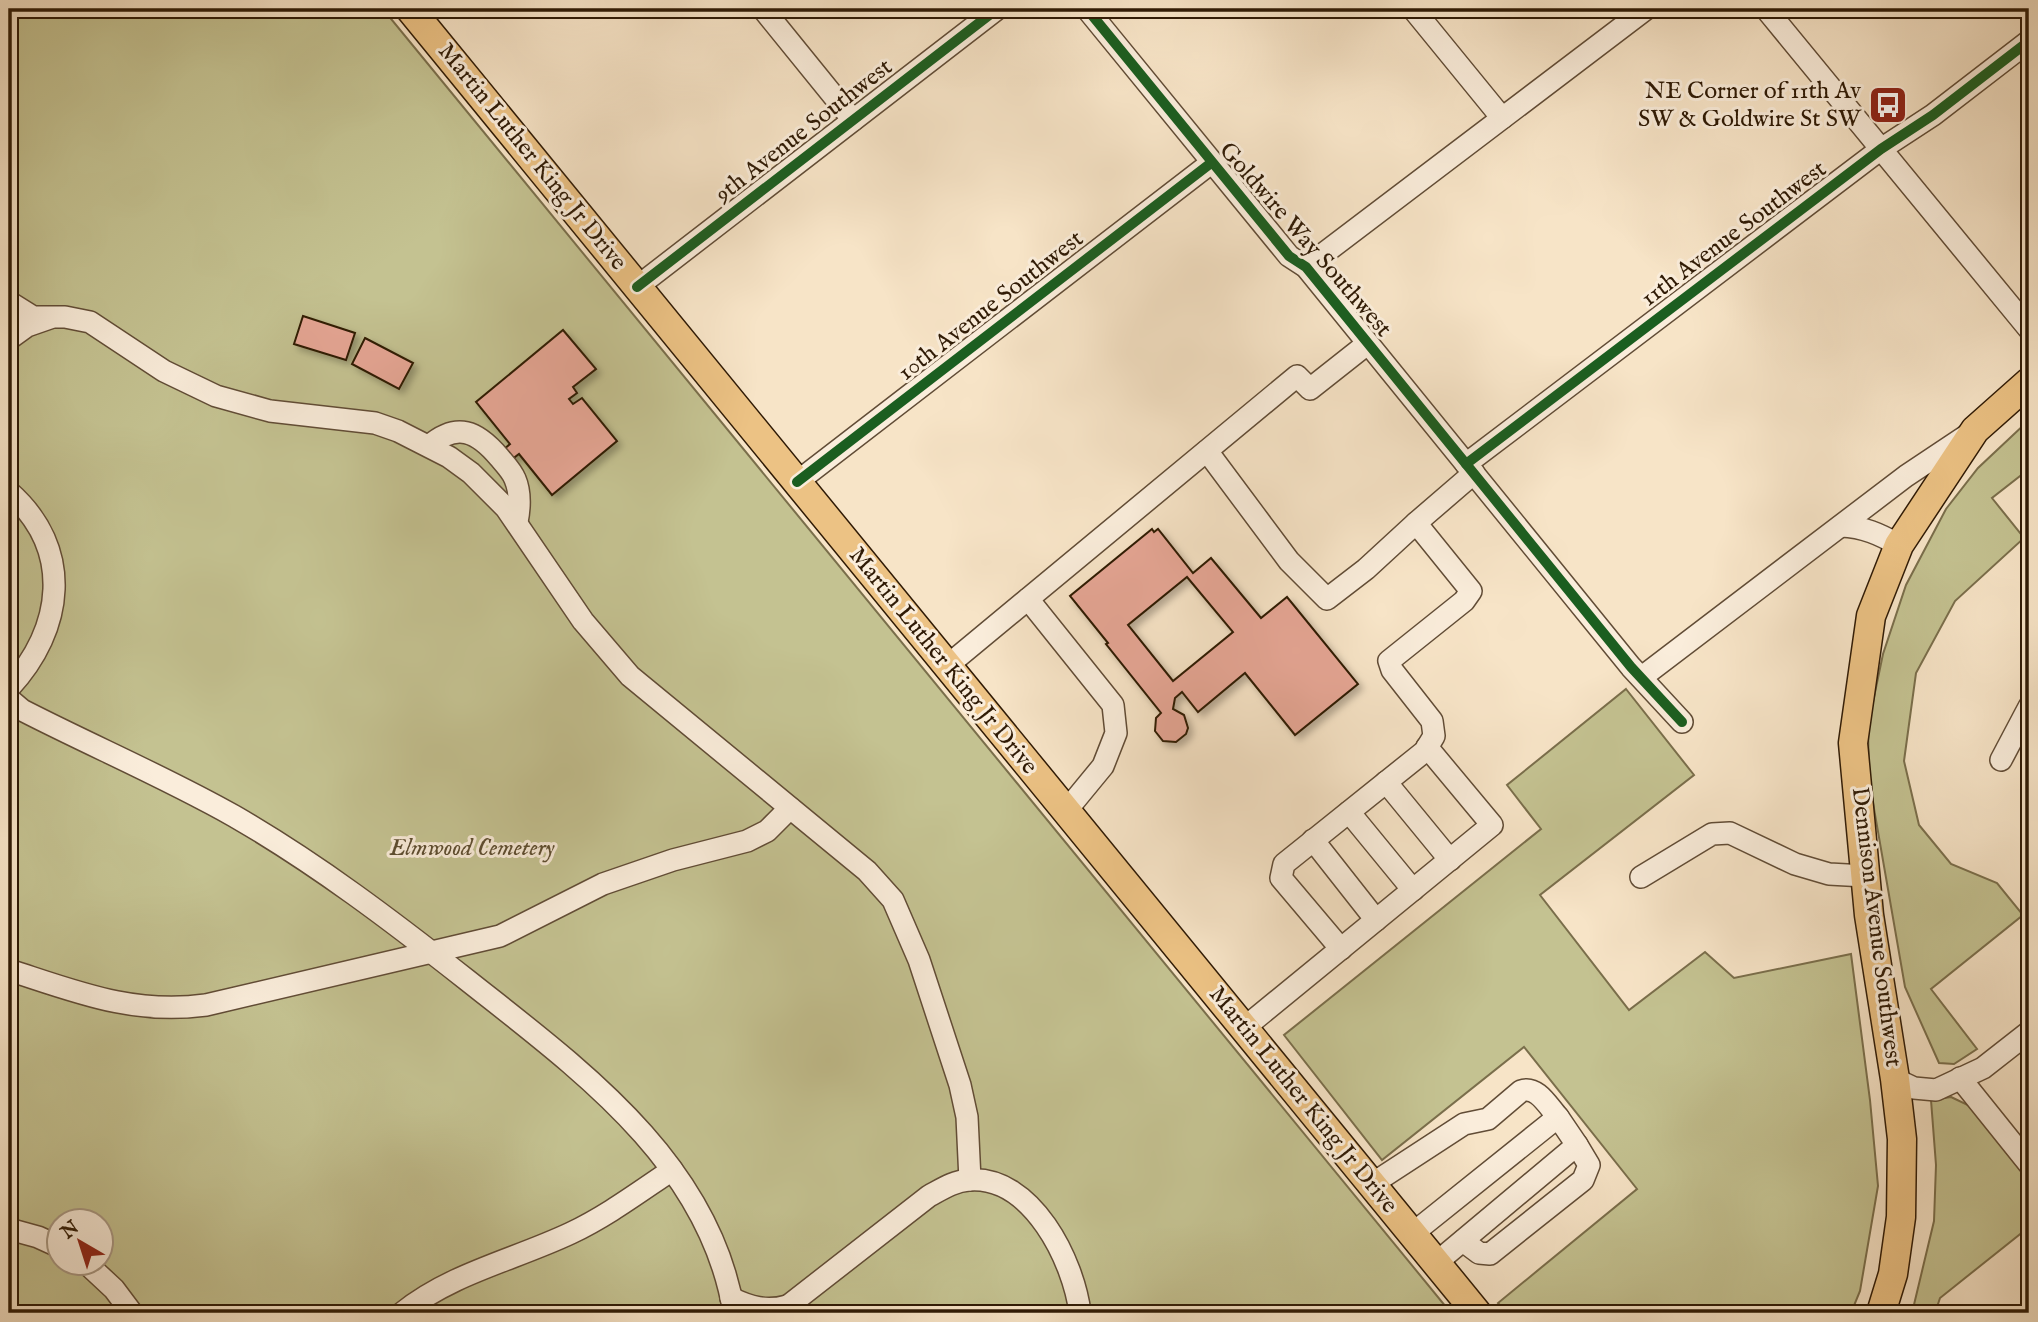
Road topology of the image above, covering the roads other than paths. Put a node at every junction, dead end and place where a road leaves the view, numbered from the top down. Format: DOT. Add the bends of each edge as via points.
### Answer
graph roads {
  1 [pos="410,9"];
  2 [pos="763,9"];
  3 [pos="997,9"];
  4 [pos="1087,9"];
  5 [pos="1413,9"];
  6 [pos="1646,9"];
  7 [pos="1766,9"];
  8 [pos="2029,41"];
  9 [pos="1502,118"];
  10 [pos="853,120"];
  11 [pos="1881,149"];
  12 [pos="1211,163"];
  13 [pos="1306,267"];
  14 [pos="637,288"];
  15 [pos="9,302"];
  16 [pos="50,318"];
  17 [pos="2029,329"];
  18 [pos="9,339"];
  19 [pos="1367,344"];
  20 [pos="2029,382"];
  21 [pos="1975,430"];
  22 [pos="429,446"];
  23 [pos="1207,451"];
  24 [pos="1470,469"];
  25 [pos="797,482"];
  26 [pos="9,492"];
  27 [pos="517,522"];
  28 [pos="1416,523"];
  29 [pos="1841,526"];
  30 [pos="1899,545"];
  31 [pos="1028,599"];
  32 [pos="947,666"];
  33 [pos="1642,677"];
  34 [pos="9,688"];
  35 [pos="9,699"];
  36 [pos="2029,707"];
  37 [pos="1682,722"];
  38 [pos="1427,747"];
  39 [pos="2000,761"];
  40 [pos="1386,782"];
  41 [pos="790,808"];
  42 [pos="1066,811"];
  43 [pos="1349,812"];
  44 [pos="1313,840"];
  45 [pos="1450,860"];
  46 [pos="1865,876"];
  47 [pos="1641,877"];
  48 [pos="1413,891"];
  49 [pos="1377,920"];
  50 [pos="1341,949"];
  51 [pos="431,952"];
  52 [pos="9,970"];
  53 [pos="1244,1028"];
  54 [pos="2029,1032"];
  55 [pos="1895,1079"];
  56 [pos="1960,1079"];
  57 [pos="1558,1117"];
  58 [pos="1577,1145"];
  59 [pos="2029,1164"];
  60 [pos="671,1170"];
  61 [pos="970,1180"];
  62 [pos="1372,1184"];
  63 [pos="9,1228"];
  64 [pos="1412,1234"];
  65 [pos="46,1241"];
  66 [pos="1463,1241"];
  67 [pos="1436,1263"];
  68 [pos="100,1276"];
  69 [pos="732,1306"];
  70 [pos="783,1310"];
  71 [pos="132,1313"];
  72 [pos="402,1313"];
  73 [pos="1080,1313"];
  74 [pos="1477,1313"];
  75 [pos="1881,1313"];
  1 -- 14 [label="main road, Martin Luther King Jr Drive"];
  2 -- 10 [label="street"];
  3 -- 10 [label="street, 9th Avenue Southwest"];
  4 -- 12 [label="street, Goldwire Way Southwest"];
  5 -- 9 [label="street"];
  6 -- 9 [label="street"];
  7 -- 11 [label="street"];
  8 -- 11 [label="street, 11th Avenue Southwest"];
  9 -- 13 [label="street"];
  10 -- 14 [label="street, 9th Avenue Southwest"];
  11 -- 17 [label="street"];
  11 -- 24 [label="street, 11th Avenue Southwest"];
  12 -- 13 [label="street, Goldwire Way Southwest" via="1289,256"];
  12 -- 25 [label="street, 10th Avenue Southwest"];
  13 -- 19 [label="street, Goldwire Way Southwest"];
  14 -- 25 [label="main road, Martin Luther King Jr Drive"];
  15 -- 16 [label="street" via="33,317"];
  16 -- 18 [label="street"];
  16 -- 22 [label="street" via="90,322 164,371 216,396 270,411 374,423"];
  19 -- 23 [label="street" via="1310,389 1297,376"];
  19 -- 24 [label="street, Goldwire Way Southwest"];
  20 -- 21 [label="main road, Dennison Avenue Southwest"];
  21 -- 29 [label="street"];
  21 -- 30 [label="main road, Dennison Avenue Southwest"];
  22 -- 27 [label="street" via="471,473"];
  22 -- 27 [label="street" via="441,435 456,432 480,438 515,477 521,504"];
  23 -- 28 [label="street, 11th Avenue Southwest" via="1289,561 1327,599"];
  23 -- 31 [label="street"];
  24 -- 28 [label="street, 11th Avenue Southwest"];
  24 -- 33 [label="street, Goldwire Way Southwest"];
  25 -- 32 [label="main road, Martin Luther King Jr Drive"];
  26 -- 34 [label="street" via="45,538 54,588 41,644"];
  27 -- 41 [label="street" via="583,621 622,667"];
  28 -- 38 [label="street" via="1471,591 1389,661 1432,721 1434,736"];
  29 -- 30 [label="street" via="1863,527"];
  29 -- 33 [label="street"];
  30 -- 46 [label="main road, Dennison Avenue Southwest" via="1871,616 1853,743"];
  31 -- 32 [label="street"];
  31 -- 42 [label="street" via="1114,705 1116,733 1103,766"];
  32 -- 42 [label="main road, Martin Luther King Jr Drive"];
  33 -- 37 [label="street, Goldwire Way Southwest"];
  35 -- 51 [label="street" via="22,710 199,797 298,854"];
  36 -- 39 [label="street"];
  38 -- 40 [label="street"];
  38 -- 45 [label="street" via="1492,825"];
  40 -- 43 [label="street"];
  40 -- 45 [label="street"];
  41 -- 51 [label="street" via="767,831 747,841 640,870 500,936"];
  41 -- 61 [label="street" via="867,871 901,913 960,1085 967,1118"];
  42 -- 53 [label="main road, Martin Luther King Jr Drive"];
  43 -- 44 [label="street"];
  43 -- 48 [label="street"];
  44 -- 49 [label="street"];
  44 -- 50 [label="street" via="1284,864 1281,878"];
  45 -- 48 [label="street"];
  46 -- 47 [label="street" via="1829,874 1795,864 1730,833 1712,834"];
  46 -- 55 [label="main road, Dennison Avenue Southwest"];
  48 -- 49 [label="street"];
  49 -- 50 [label="street"];
  50 -- 53 [label="street"];
  51 -- 52 [label="street" via="181,1009 135,1007"];
  51 -- 60 [label="street" via="593,1082 636,1125"];
  53 -- 62 [label="main road, Martin Luther King Jr Drive"];
  54 -- 56 [label="street" via="1983,1068"];
  55 -- 56 [label="street" via="1914,1088 1936,1090"];
  55 -- 75 [label="main road, Dennison Avenue Southwest" via="1902,1139 1901,1217 1894,1274"];
  56 -- 59 [label="street"];
  57 -- 58 [label="street"];
  57 -- 62 [label="street" via="1535,1090 1527,1088 1488,1119 1464,1124"];
  57 -- 64 [label="street"];
  58 -- 66 [label="street"];
  58 -- 66 [label="street" via="1589,1165 1583,1180 1490,1254 1479,1253"];
  60 -- 69 [label="street" via="702,1217 722,1265"];
  60 -- 72 [label="street" via="573,1232 467,1273"];
  61 -- 70 [label="street" via="929,1196"];
  61 -- 73 [label="street" via="1014,1194 1039,1215 1069,1269"];
  62 -- 64 [label="main road, Martin Luther King Jr Drive"];
  63 -- 65 [label="street"];
  64 -- 67 [label="main road, Martin Luther King Jr Drive"];
  66 -- 67 [label="street"];
  67 -- 74 [label="main road, Martin Luther King Jr Drive"];
  68 -- 71 [label="street"];
  69 -- 70 [label="street"];
}
